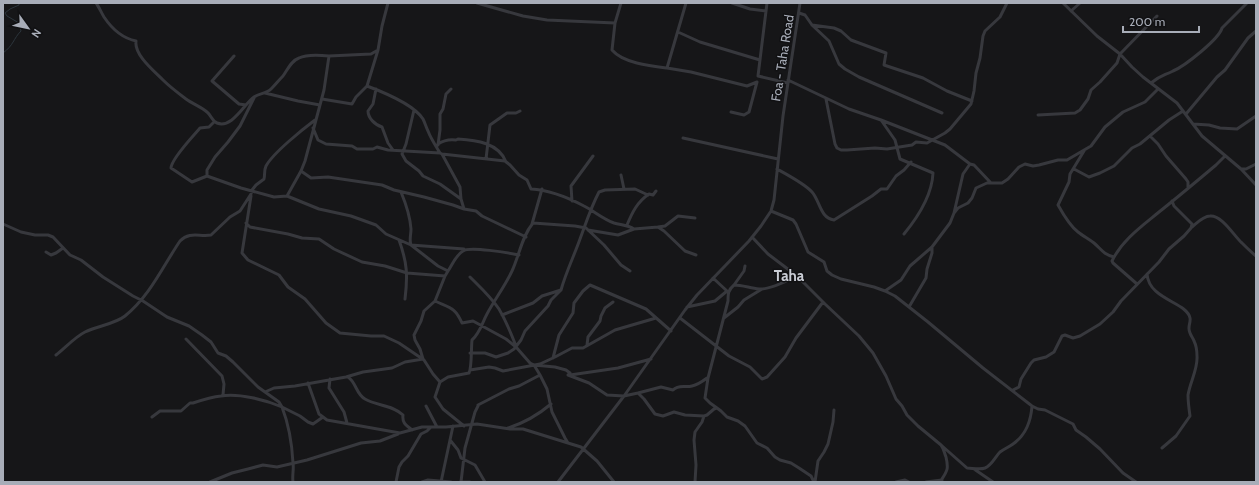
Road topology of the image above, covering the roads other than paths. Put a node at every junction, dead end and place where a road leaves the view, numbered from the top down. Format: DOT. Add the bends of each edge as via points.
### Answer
graph roads {
  1 [pos="96,3"];
  2 [pos="388,3"];
  3 [pos="477,3"];
  4 [pos="621,3"];
  5 [pos="686,3"];
  6 [pos="732,3"];
  7 [pos="767,3"];
  8 [pos="800,3"];
  9 [pos="1007,3"];
  10 [pos="1063,3"];
  11 [pos="1080,3"];
  12 [pos="1247,3"];
  13 [pos="766,11"];
  14 [pos="1072,11"];
  15 [pos="799,13"];
  16 [pos="1157,16"];
  17 [pos="615,23"];
  18 [pos="812,25"];
  19 [pos="1256,31"];
  20 [pos="678,32"];
  21 [pos="378,50"];
  22 [pos="1120,54"];
  23 [pos="234,56"];
  24 [pos="329,56"];
  25 [pos="760,60"];
  26 [pos="667,68"];
  27 [pos="758,76"];
  28 [pos="757,82"];
  29 [pos="788,82"];
  30 [pos="1151,83"];
  31 [pos="367,86"];
  32 [pos="451,88"];
  33 [pos="376,89"];
  34 [pos="1158,89"];
  35 [pos="265,93"];
  36 [pos="255,96"];
  37 [pos="322,99"];
  38 [pos="826,99"];
  39 [pos="972,101"];
  40 [pos="320,104"];
  41 [pos="246,105"];
  42 [pos="414,110"];
  43 [pos="520,110"];
  44 [pos="1183,111"];
  45 [pos="731,112"];
  46 [pos="942,113"];
  47 [pos="1186,114"];
  48 [pos="1038,115"];
  49 [pos="1256,116"];
  50 [pos="315,120"];
  51 [pos="881,120"];
  52 [pos="214,122"];
  53 [pos="1193,124"];
  54 [pos="313,128"];
  55 [pos="1150,136"];
  56 [pos="683,138"];
  57 [pos="933,140"];
  58 [pos="489,145"];
  59 [pos="438,146"];
  60 [pos="897,148"];
  61 [pos="393,150"];
  62 [pos="403,150"];
  63 [pos="1084,151"];
  64 [pos="441,153"];
  65 [pos="593,156"];
  66 [pos="1225,156"];
  67 [pos="486,159"];
  68 [pos="778,159"];
  69 [pos="507,162"];
  70 [pos="911,162"];
  71 [pos="970,164"];
  72 [pos="1256,164"];
  73 [pos="777,169"];
  74 [pos="1074,169"];
  75 [pos="1241,169"];
  76 [pos="301,171"];
  77 [pos="622,175"];
  78 [pos="207,176"];
  79 [pos="991,183"];
  80 [pos="1256,185"];
  81 [pos="1188,188"];
  82 [pos="542,189"];
  83 [pos="624,189"];
  84 [pos="656,191"];
  85 [pos="252,192"];
  86 [pos="401,192"];
  87 [pos="648,195"];
  88 [pos="287,196"];
  89 [pos="461,199"];
  90 [pos="572,201"];
  91 [pos="1172,201"];
  92 [pos="464,209"];
  93 [pos="590,210"];
  94 [pos="771,211"];
  95 [pos="954,213"];
  96 [pos="695,218"];
  97 [pos="246,223"];
  98 [pos="3,224"];
  99 [pos="532,225"];
  100 [pos="626,225"];
  101 [pos="584,227"];
  102 [pos="658,227"];
  103 [pos="634,228"];
  104 [pos="1191,228"];
  105 [pos="588,230"];
  106 [pos="904,234"];
  107 [pos="526,237"];
  108 [pos="752,237"];
  109 [pos="399,240"];
  110 [pos="411,245"];
  111 [pos="932,247"];
  112 [pos="63,248"];
  113 [pos="464,249"];
  114 [pos="46,252"];
  115 [pos="519,255"];
  116 [pos="696,255"];
  117 [pos="1256,256"];
  118 [pos="1114,257"];
  119 [pos="745,266"];
  120 [pos="448,271"];
  121 [pos="630,271"];
  122 [pos="407,273"];
  123 [pos="1147,274"];
  124 [pos="445,276"];
  125 [pos="797,276"];
  126 [pos="470,277"];
  127 [pos="713,278"];
  128 [pos="1137,284"];
  129 [pos="734,285"];
  130 [pos="762,289"];
  131 [pos="561,290"];
  132 [pos="885,291"];
  133 [pos="727,292"];
  134 [pos="405,298"];
  135 [pos="141,300"];
  136 [pos="434,301"];
  137 [pos="493,302"];
  138 [pos="613,302"];
  139 [pos="823,302"];
  140 [pos="687,307"];
  141 [pos="909,307"];
  142 [pos="502,315"];
  143 [pos="656,318"];
  144 [pos="680,318"];
  145 [pos="724,318"];
  146 [pos="482,326"];
  147 [pos="671,331"];
  148 [pos="186,339"];
  149 [pos="587,345"];
  150 [pos="516,347"];
  151 [pos="716,347"];
  152 [pos="470,353"];
  153 [pos="56,355"];
  154 [pos="553,358"];
  155 [pos="423,359"];
  156 [pos="651,359"];
  157 [pos="534,365"];
  158 [pos="470,370"];
  159 [pos="540,375"];
  160 [pos="568,375"];
  161 [pos="348,377"];
  162 [pos="708,378"];
  163 [pos="330,379"];
  164 [pos="440,382"];
  165 [pos="308,383"];
  166 [pos="1013,390"];
  167 [pos="265,392"];
  168 [pos="638,393"];
  169 [pos="223,396"];
  170 [pos="624,396"];
  171 [pos="551,404"];
  172 [pos="426,406"];
  173 [pos="1032,406"];
  174 [pos="282,407"];
  175 [pos="717,408"];
  176 [pos="834,410"];
  177 [pos="704,416"];
  178 [pos="152,417"];
  179 [pos="323,417"];
  180 [pos="347,423"];
  181 [pos="472,425"];
  182 [pos="453,426"];
  183 [pos="464,426"];
  184 [pos="431,427"];
  185 [pos="437,427"];
  186 [pos="506,428"];
  187 [pos="412,430"];
  188 [pos="400,433"];
  189 [pos="450,440"];
  190 [pos="568,442"];
  191 [pos="941,445"];
  192 [pos="1162,448"];
  193 [pos="583,449"];
  194 [pos="464,460"];
  195 [pos="293,462"];
  196 [pos="972,468"];
  197 [pos="215,481"];
  198 [pos="941,481"];
  199 [pos="210,482"];
  200 [pos="293,482"];
  201 [pos="396,482"];
  202 [pos="422,482"];
  203 [pos="442,482"];
  204 [pos="451,482"];
  205 [pos="461,482"];
  206 [pos="470,482"];
  207 [pos="485,482"];
  208 [pos="558,482"];
  209 [pos="614,482"];
  210 [pos="695,482"];
  211 [pos="814,482"];
  212 [pos="896,482"];
  213 [pos="909,482"];
  214 [pos="926,482"];
  215 [pos="993,482"];
  216 [pos="1136,482"];
  1 -- 52 [label="street" via="118,34 136,41 135,45 142,58 155,72 182,96 208,112"];
  2 -- 21 [label="street"];
  3 -- 17 [label="street" via="548,20"];
  4 -- 17 [label="street"];
  5 -- 20 [label="street"];
  6 -- 13 [label="street"];
  7 -- 13 [label="street"];
  8 -- 15 [label="street, Foa - Taha Road"];
  9 -- 39 [label="street" via="1000,17 983,36"];
  10 -- 14 [label="street"];
  11 -- 14 [label="street"];
  12 -- 30 [label="street" via="1222,28 1214,40 1189,61 1173,72 1159,76"];
  13 -- 25 [label="street"];
  14 -- 22 [label="street" via="1096,36"];
  15 -- 18 [label="street" via="805,15"];
  15 -- 29 [label="street, Foa - Taha Road"];
  16 -- 22 [label="street"];
  17 -- 26 [label="street" via="612,50 617,56 650,66"];
  18 -- 39 [label="street" via="841,31 851,40 886,53 884,65 924,78"];
  18 -- 46 [label="street" via="829,40 839,64 845,69"];
  19 -- 47 [label="street"];
  20 -- 25 [label="street" via="700,42"];
  20 -- 26 [label="street"];
  21 -- 24 [label="street" via="371,54"];
  21 -- 31 [label="street"];
  22 -- 30 [label="street"];
  22 -- 48 [label="street" via="1117,63 1091,90 1080,110 1075,113"];
  23 -- 41 [label="street" via="212,82 239,104"];
  24 -- 35 [label="street" via="300,57 290,64 278,81"];
  24 -- 37 [label="street"];
  25 -- 27 [label="street"];
  26 -- 28 [label="street" via="747,86"];
  27 -- 28 [label="street"];
  27 -- 29 [label="street"];
  28 -- 45 [label="street" via="749,112 744,115"];
  29 -- 38 [label="street"];
  29 -- 68 [label="street, Foa - Taha Road"];
  30 -- 34 [label="street"];
  31 -- 33 [label="street"];
  31 -- 37 [label="street" via="352,104"];
  32 -- 59 [label="street" via="446,94 440,114"];
  33 -- 42 [label="street"];
  33 -- 61 [label="street" via="373,104 368,111 369,118 382,127"];
  34 -- 44 [label="street" via="1177,103"];
  34 -- 63 [label="street" via="1145,102 1123,112 1105,127 1092,146"];
  35 -- 36 [label="street"];
  35 -- 40 [label="street"];
  36 -- 41 [label="street"];
  36 -- 78 [label="street" via="240,126 207,170"];
  37 -- 40 [label="street"];
  38 -- 51 [label="street"];
  38 -- 60 [label="street" via="837,148"];
  39 -- 57 [label="street" via="950,129"];
  40 -- 50 [label="street"];
  41 -- 52 [label="street" via="226,124"];
  42 -- 59 [label="street" via="424,120 427,130"];
  42 -- 62 [label="street"];
  43 -- 58 [label="street" via="516,113 507,113 490,125"];
  44 -- 47 [label="street"];
  44 -- 55 [label="street"];
  47 -- 53 [label="street"];
  49 -- 53 [label="street" via="1237,129"];
  50 -- 54 [label="street"];
  50 -- 85 [label="street" via="277,153 266,166 264,179"];
  51 -- 57 [label="street"];
  51 -- 60 [label="street"];
  52 -- 78 [label="street" via="209,127 200,128 171,164 171,168 192,182"];
  53 -- 66 [label="street" via="1202,136"];
  54 -- 61 [label="street" via="318,140 326,144 352,146 357,149 373,149 378,146"];
  54 -- 76 [label="street"];
  55 -- 74 [label="street" via="1125,153 1114,166 1100,173 1089,177"];
  55 -- 81 [label="street" via="1186,179"];
  56 -- 68 [label="street"];
  57 -- 60 [label="street"];
  57 -- 71 [label="street" via="945,145"];
  58 -- 59 [label="street" via="478,141 450,139"];
  58 -- 67 [label="street"];
  58 -- 69 [label="street" via="500,151"];
  59 -- 64 [label="street"];
  60 -- 70 [label="street" via="900,159"];
  61 -- 62 [label="street"];
  62 -- 64 [label="street"];
  62 -- 89 [label="street" via="402,154 406,161 423,176"];
  63 -- 74 [label="street"];
  63 -- 79 [label="street" via="1068,160 1033,166 1025,164 1002,183"];
  64 -- 67 [label="street"];
  64 -- 89 [label="street" via="460,187"];
  65 -- 90 [label="street" via="571,186"];
  66 -- 75 [label="street"];
  66 -- 81 [label="street"];
  67 -- 69 [label="street"];
  68 -- 73 [label="street, Foa - Taha Road"];
  69 -- 82 [label="street" via="527,180 531,189"];
  70 -- 73 [label="street" via="887,189 881,189 834,220 826,218 811,191"];
  70 -- 106 [label="street" via="933,173 925,203"];
  71 -- 79 [label="street"];
  71 -- 95 [label="street" via="963,174"];
  72 -- 75 [label="street"];
  73 -- 94 [label="street, Foa - Taha Road"];
  74 -- 118 [label="street" via="1058,204 1061,211 1077,231 1107,255"];
  75 -- 80 [label="street"];
  76 -- 86 [label="street" via="311,178 328,177 370,182"];
  76 -- 88 [label="street"];
  77 -- 83 [label="street"];
  78 -- 85 [label="street"];
  79 -- 95 [label="street" via="976,188 968,203"];
  81 -- 91 [label="street"];
  82 -- 90 [label="street"];
  82 -- 99 [label="street"];
  83 -- 87 [label="street" via="635,189"];
  83 -- 93 [label="street" via="599,192"];
  84 -- 87 [label="street" via="653,195"];
  85 -- 88 [label="street" via="274,197"];
  85 -- 97 [label="street"];
  85 -- 135 [label="street" via="240,211 211,235 184,237"];
  86 -- 92 [label="street"];
  86 -- 110 [label="street" via="408,210"];
  87 -- 100 [label="street" via="634,209"];
  88 -- 109 [label="street" via="319,209 376,225 386,234"];
  89 -- 92 [label="street"];
  90 -- 93 [label="street"];
  91 -- 104 [label="street" via="1190,221"];
  91 -- 118 [label="street" via="1145,223"];
  92 -- 107 [label="street" via="476,211"];
  93 -- 100 [label="street" via="613,223"];
  93 -- 101 [label="street"];
  94 -- 108 [label="street"];
  94 -- 132 [label="street" via="793,220 808,252 824,262 827,271 832,275"];
  95 -- 111 [label="street" via="950,223"];
  96 -- 102 [label="street" via="678,216 665,226"];
  97 -- 122 [label="street" via="250,227 319,239 362,262"];
  97 -- 155 [label="street" via="242,253 248,260 279,275 326,323 340,333 384,336"];
  98 -- 112 [label="street" via="21,232 53,237"];
  99 -- 101 [label="street" via="536,222"];
  99 -- 107 [label="street"];
  100 -- 103 [label="street"];
  101 -- 105 [label="street"];
  101 -- 131 [label="street"];
  102 -- 103 [label="street"];
  102 -- 116 [label="street" via="685,251"];
  103 -- 105 [label="street" via="618,235"];
  104 -- 117 [label="street" via="1206,216 1219,219"];
  104 -- 123 [label="street"];
  105 -- 121 [label="street"];
  107 -- 115 [label="street"];
  108 -- 125 [label="street" via="768,254"];
  108 -- 127 [label="street"];
  109 -- 110 [label="street"];
  109 -- 122 [label="street" via="405,256"];
  110 -- 113 [label="street"];
  110 -- 120 [label="street"];
  111 -- 132 [label="street" via="910,266 901,280"];
  111 -- 141 [label="street" via="926,278"];
  112 -- 114 [label="street" via="51,255"];
  112 -- 135 [label="street"];
  113 -- 115 [label="street"];
  113 -- 120 [label="street"];
  115 -- 137 [label="street"];
  118 -- 128 [label="street" via="1113,263"];
  119 -- 129 [label="street"];
  120 -- 124 [label="street"];
  122 -- 124 [label="street"];
  122 -- 134 [label="street"];
  123 -- 128 [label="street"];
  123 -- 192 [label="street" via="1148,282 1156,291 1181,306 1190,318 1188,327 1198,357 1188,395 1190,416 1176,436"];
  124 -- 136 [label="street"];
  125 -- 130 [label="street"];
  125 -- 139 [label="street"];
  126 -- 137 [label="street"];
  127 -- 133 [label="street"];
  127 -- 140 [label="street"];
  128 -- 166 [label="street" via="1100,324 1080,336 1062,336 1054,352 1034,360 1018,387"];
  129 -- 130 [label="street"];
  129 -- 133 [label="street"];
  130 -- 145 [label="street" via="744,300"];
  131 -- 142 [label="street" via="551,292 533,304"];
  131 -- 150 [label="street" via="526,331"];
  132 -- 141 [label="street"];
  133 -- 140 [label="street" via="715,301"];
  133 -- 145 [label="street" via="728,301"];
  135 -- 153 [label="street" via="124,317 86,332"];
  135 -- 167 [label="street" via="202,335 211,342 218,353 226,356"];
  136 -- 146 [label="street" via="454,310 462,323 474,321"];
  136 -- 155 [label="street" via="424,311 414,335"];
  137 -- 142 [label="street"];
  137 -- 146 [label="street"];
  138 -- 149 [label="street" via="605,308 600,321 588,337"];
  139 -- 151 [label="street" via="785,357 762,380 750,367"];
  139 -- 191 [label="street" via="873,353 907,415"];
  140 -- 144 [label="street"];
  141 -- 166 [label="street"];
  142 -- 150 [label="street"];
  143 -- 147 [label="street"];
  143 -- 149 [label="street" via="615,330"];
  143 -- 154 [label="street" via="642,307 590,285 574,303 573,312 559,335"];
  144 -- 147 [label="street"];
  144 -- 151 [label="street"];
  145 -- 151 [label="street"];
  146 -- 150 [label="street"];
  146 -- 152 [label="street" via="472,340"];
  147 -- 156 [label="street"];
  148 -- 169 [label="street" via="222,376"];
  149 -- 154 [label="street" via="583,348 572,348"];
  150 -- 152 [label="street" via="496,357 485,353"];
  150 -- 157 [label="street"];
  151 -- 162 [label="street"];
  152 -- 158 [label="street"];
  154 -- 157 [label="street"];
  155 -- 161 [label="street"];
  155 -- 164 [label="street"];
  156 -- 160 [label="street" via="618,368"];
  156 -- 170 [label="street"];
  157 -- 158 [label="street" via="503,371 489,367"];
  157 -- 159 [label="street"];
  157 -- 160 [label="street" via="566,370 570,373"];
  158 -- 164 [label="street" via="469,373 448,377"];
  159 -- 171 [label="street"];
  159 -- 181 [label="street" via="478,406 474,412"];
  160 -- 170 [label="street" via="589,383 606,395"];
  161 -- 163 [label="street"];
  161 -- 187 [label="street" via="365,399 399,411 405,424"];
  162 -- 168 [label="street" via="692,387 680,386 671,390 661,387"];
  162 -- 175 [label="street" via="705,398"];
  163 -- 165 [label="street"];
  163 -- 180 [label="street" via="329,388 344,412"];
  164 -- 183 [label="street" via="435,397 443,409"];
  165 -- 167 [label="street" via="274,388"];
  165 -- 179 [label="street" via="319,414"];
  166 -- 173 [label="street"];
  167 -- 174 [label="street"];
  168 -- 170 [label="street"];
  168 -- 177 [label="street" via="659,416 674,412"];
  169 -- 174 [label="street" via="255,399"];
  169 -- 178 [label="street" via="190,404 181,411 160,411"];
  170 -- 193 [label="street"];
  171 -- 186 [label="street" via="518,425"];
  171 -- 190 [label="street"];
  172 -- 185 [label="street"];
  173 -- 196 [label="street" via="1028,426 1018,440 986,468"];
  173 -- 216 [label="street" via="1068,420 1123,473"];
  174 -- 179 [label="street" via="314,424"];
  174 -- 195 [label="street" via="291,441"];
  175 -- 177 [label="street"];
  175 -- 211 [label="street" via="727,417 745,426 758,443 774,457 791,463 810,476"];
  176 -- 211 [label="street" via="828,444 818,461"];
  177 -- 210 [label="street" via="695,432"];
  179 -- 180 [label="street"];
  180 -- 188 [label="street"];
  181 -- 183 [label="street"];
  181 -- 186 [label="street"];
  181 -- 194 [label="street"];
  182 -- 183 [label="street"];
  182 -- 185 [label="street"];
  182 -- 189 [label="street"];
  184 -- 185 [label="street"];
  184 -- 187 [label="street"];
  184 -- 201 [label="street" via="421,434 402,462"];
  186 -- 190 [label="street" via="523,429"];
  187 -- 188 [label="street"];
  188 -- 195 [label="street" via="380,441 361,443"];
  189 -- 194 [label="street"];
  189 -- 203 [label="street"];
  190 -- 193 [label="street"];
  191 -- 196 [label="street" via="966,468"];
  191 -- 198 [label="street" via="948,465"];
  193 -- 208 [label="street"];
  193 -- 209 [label="street"];
  194 -- 205 [label="street"];
  194 -- 207 [label="street" via="475,465"];
  195 -- 197 [label="street" via="277,467 263,465 232,473"];
  195 -- 200 [label="street"];
  196 -- 215 [label="street"];
  197 -- 199 [label="street"];
  198 -- 214 [label="street"];
  202 -- 203 [label="street"];
  203 -- 204 [label="street"];
  205 -- 206 [label="street"];
  212 -- 213 [label="street"];
}
